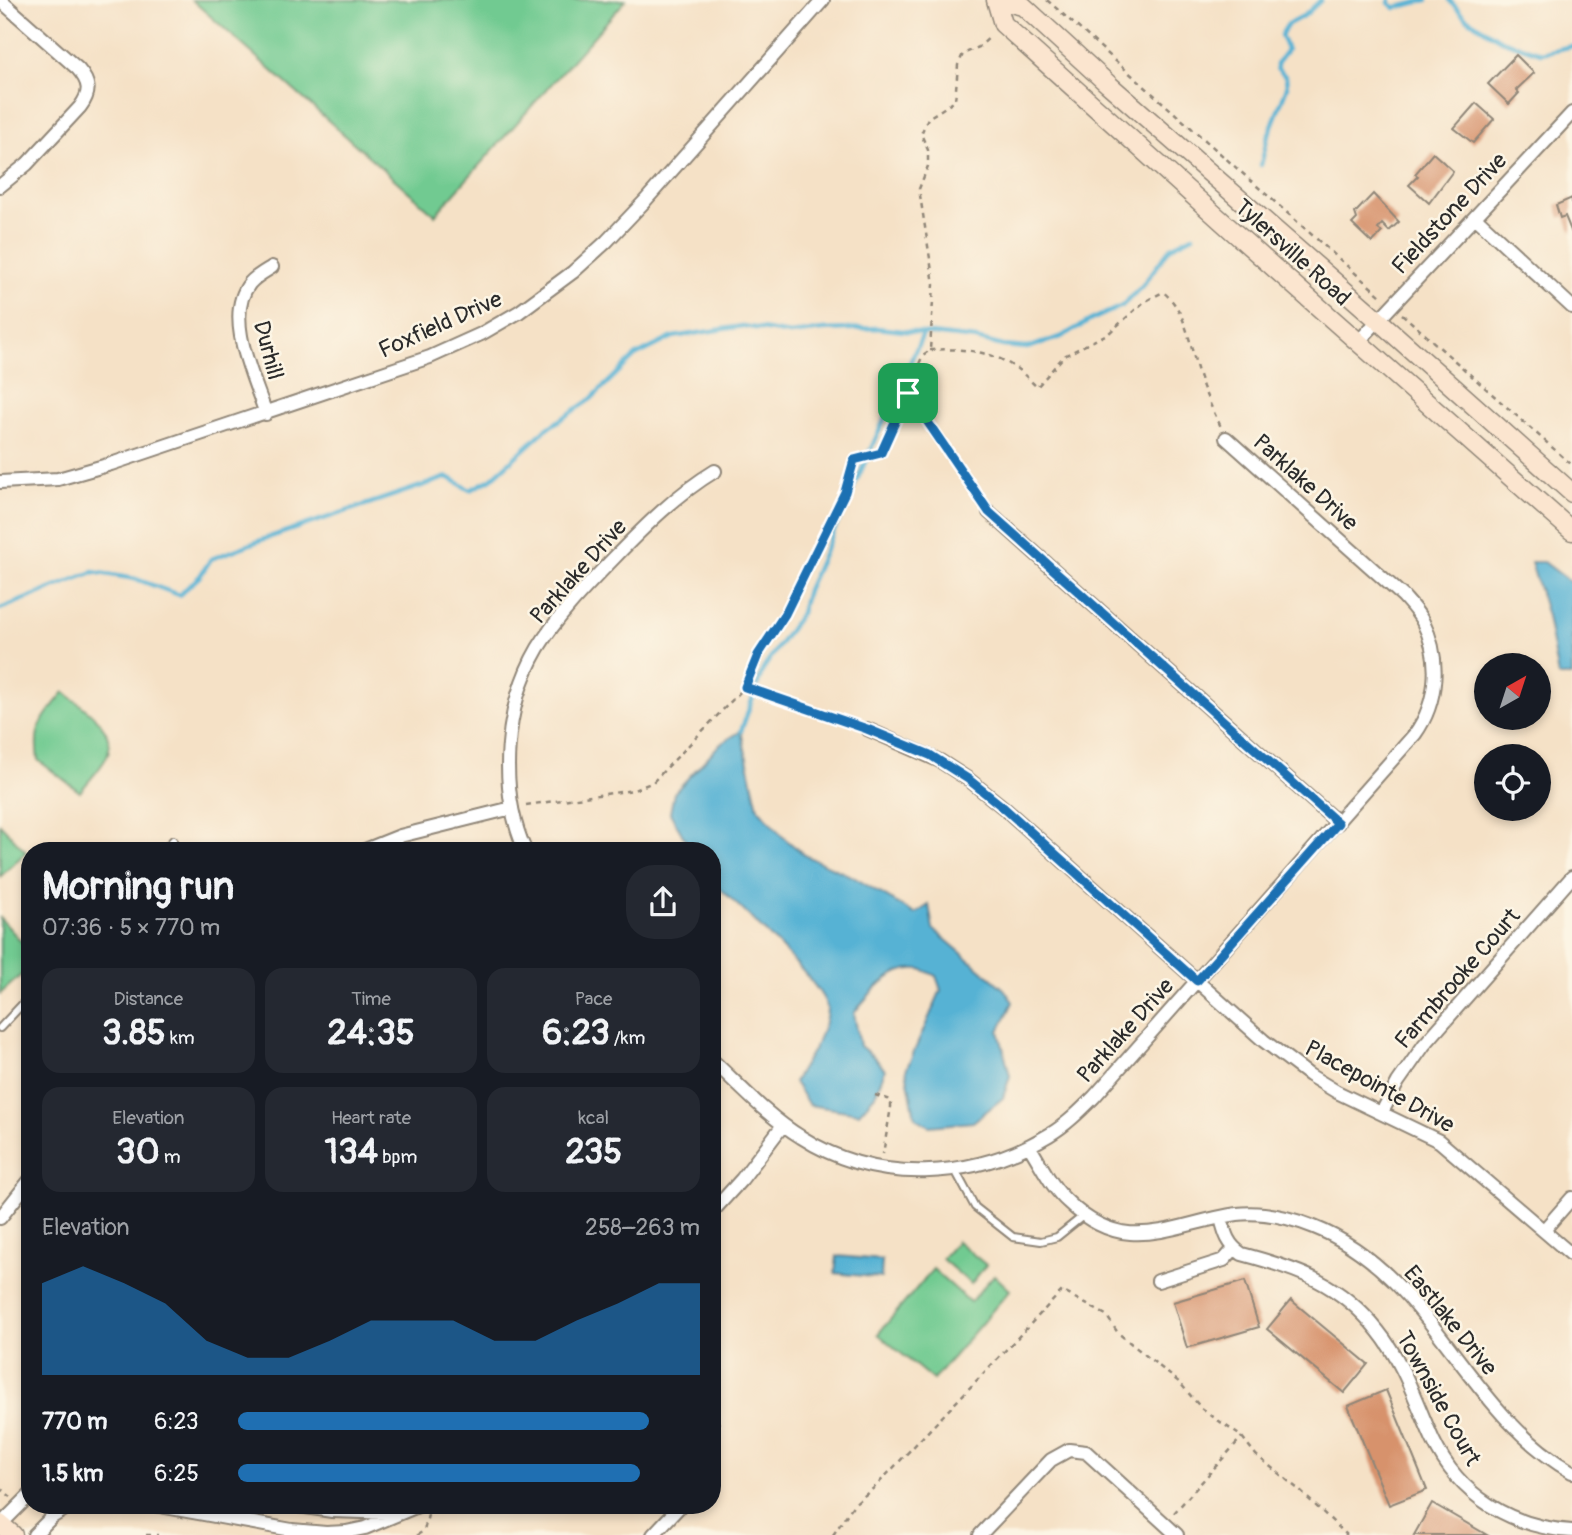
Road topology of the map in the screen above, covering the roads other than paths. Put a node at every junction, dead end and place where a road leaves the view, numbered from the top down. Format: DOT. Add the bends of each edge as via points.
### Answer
graph roads {
  1 [pos="0,0"];
  2 [pos="823,0"];
  3 [pos="997,0"];
  4 [pos="1572,113"];
  5 [pos="0,186"];
  6 [pos="1475,217"];
  7 [pos="272,267"];
  8 [pos="1572,307"];
  9 [pos="1378,320"];
  10 [pos="1358,342"];
  11 [pos="266,414"];
  12 [pos="1226,438"];
  13 [pos="715,471"];
  14 [pos="0,482"];
  15 [pos="1572,493"];
  16 [pos="989,512"];
  17 [pos="1572,531"];
  18 [pos="867,729"];
  19 [pos="512,808"];
  20 [pos="1338,823"];
  21 [pos="385,842"];
  22 [pos="523,842"];
  23 [pos="1572,877"];
  24 [pos="1197,981"];
  25 [pos="21,1006"];
  26 [pos="0,1028"];
  27 [pos="721,1068"];
  28 [pos="1382,1112"];
  29 [pos="783,1125"];
  30 [pos="1029,1146"];
  31 [pos="955,1170"];
  32 [pos="21,1192"];
  33 [pos="1572,1198"];
  34 [pos="721,1202"];
  35 [pos="1083,1216"];
  36 [pos="0,1218"];
  37 [pos="1221,1218"];
  38 [pos="1544,1230"];
  39 [pos="1234,1249"];
  40 [pos="1572,1255"];
  41 [pos="1158,1281"];
  42 [pos="1572,1472"];
  43 [pos="21,1504"];
  44 [pos="57,1514"];
  45 [pos="204,1514"];
  46 [pos="399,1514"];
  47 [pos="673,1514"];
  48 [pos="0,1524"];
  49 [pos="1572,1531"];
  50 [pos="13,1535"];
  51 [pos="34,1535"];
  52 [pos="653,1535"];
  53 [pos="980,1535"];
  54 [pos="1177,1535"];
  1 -- 5 [label="street" via="78,69 89,88 80,107"];
  2 -- 11 [label="street, Foxfield Drive" via="615,232 547,293 481,334 430,357"];
  3 -- 9 [label="main road, Tylersville Road" via="1023,6"];
  3 -- 10 [label="main road, Tylersville Road" via="1003,24"];
  4 -- 6 [label="street, Fieldstone Drive"];
  6 -- 8 [label="street"];
  6 -- 9 [label="street, Fieldstone Drive"];
  7 -- 11 [label="street, Durhill" via="248,285 239,316 244,349"];
  9 -- 10 [label="street, Fieldstone Drive"];
  9 -- 15 [label="main road, Tylersville Road"];
  10 -- 17 [label="main road, Tylersville Road"];
  11 -- 14 [label="street, Foxfield Drive" via="58,479"];
  12 -- 20 [label="street, Parklake Drive" via="1403,596 1424,624 1432,645 1433,692 1422,725"];
  13 -- 19 [label="street, Parklake Drive" via="677,497 636,535 559,618 540,646 514,710 509,767"];
  16 -- 20 [label="street"];
  18 -- 24 [label="street, Placepointe Drive" via="930,755 968,779"];
  19 -- 21 [label="street"];
  19 -- 22 [label="street, Parklake Drive"];
  20 -- 24 [label="street, Parklake Drive"];
  23 -- 28 [label="street, Farmbrooke Court" via="1424,1045"];
  24 -- 28 [label="street, Placepointe Drive" via="1308,1075"];
  24 -- 30 [label="street, Parklake Drive" via="1094,1097 1069,1121"];
  25 -- 26 [label="lane"];
  27 -- 29 [label="street, Parklake Drive"];
  28 -- 38 [label="street, Placepointe Drive" via="1439,1141"];
  29 -- 31 [label="street, Parklake Drive" via="821,1149 853,1161 920,1173"];
  29 -- 34 [label="street"];
  30 -- 31 [label="street, Parklake Drive"];
  30 -- 35 [label="street, Eastlake Drive" via="1058,1192"];
  31 -- 35 [label="lane" via="975,1207 1013,1237 1041,1241 1057,1237"];
  32 -- 36 [label="street"];
  33 -- 38 [label="street"];
  35 -- 37 [label="street, Eastlake Drive" via="1115,1230 1150,1234"];
  37 -- 39 [label="street"];
  37 -- 42 [label="street, Eastlake Drive" via="1238,1214 1282,1217 1334,1236 1362,1254 1404,1290 1517,1432"];
  38 -- 40 [label="street, Placepointe Drive"];
  39 -- 41 [label="street" via="1224,1260"];
  39 -- 49 [label="street, Townside Court" via="1307,1274 1354,1306 1391,1349 1439,1451 1473,1494 1510,1517"];
  43 -- 48 [label="street"];
  44 -- 51 [label="street"];
  45 -- 46 [label="street" via="326,1533 365,1528"];
  47 -- 52 [label="street"];
  48 -- 50 [label="main road"];
  53 -- 54 [label="street" via="1051,1460 1069,1450 1086,1452"];
}
